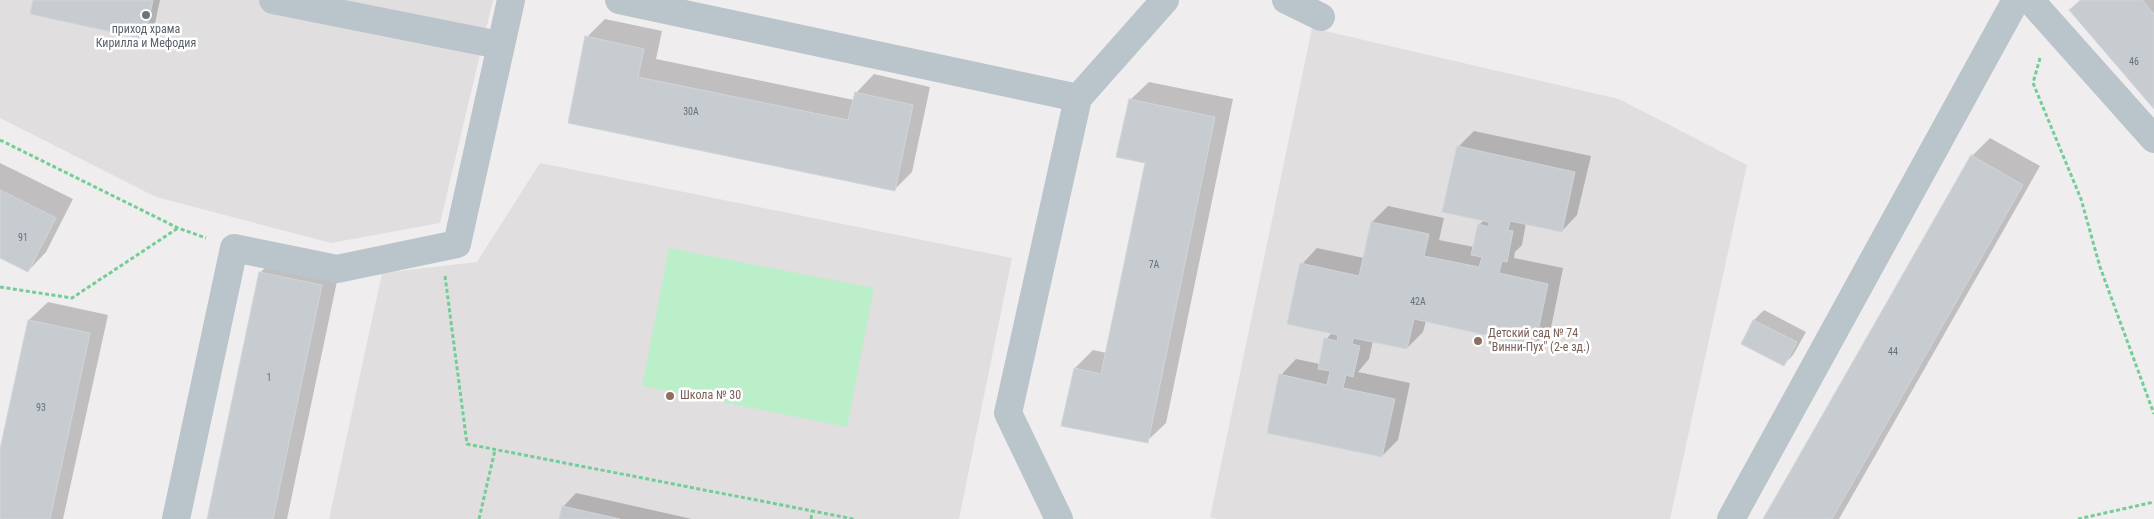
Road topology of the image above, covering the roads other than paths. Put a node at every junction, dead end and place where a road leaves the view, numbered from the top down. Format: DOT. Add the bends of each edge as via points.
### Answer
graph roads {
  1 [pos="273,0"];
  2 [pos="511,0"];
  3 [pos="618,0"];
  4 [pos="1164,0"];
  5 [pos="1286,0"];
  6 [pos="2016,0"];
  7 [pos="2030,0"];
  8 [pos="1321,17"];
  9 [pos="499,45"];
  10 [pos="1078,98"];
  11 [pos="2154,138"];
  12 [pos="176,519"];
  13 [pos="1061,519"];
  14 [pos="1731,519"];
  1 -- 9 [label="lane"];
  2 -- 9 [label="lane"];
  3 -- 10 [label="lane"];
  4 -- 10 [label="lane"];
  5 -- 8 [label="lane"];
  6 -- 14 [label="lane"];
  7 -- 11 [label="lane"];
  9 -- 12 [label="lane" via="457,244 337,269 234,248"];
  10 -- 13 [label="lane" via="1008,413"];
}
